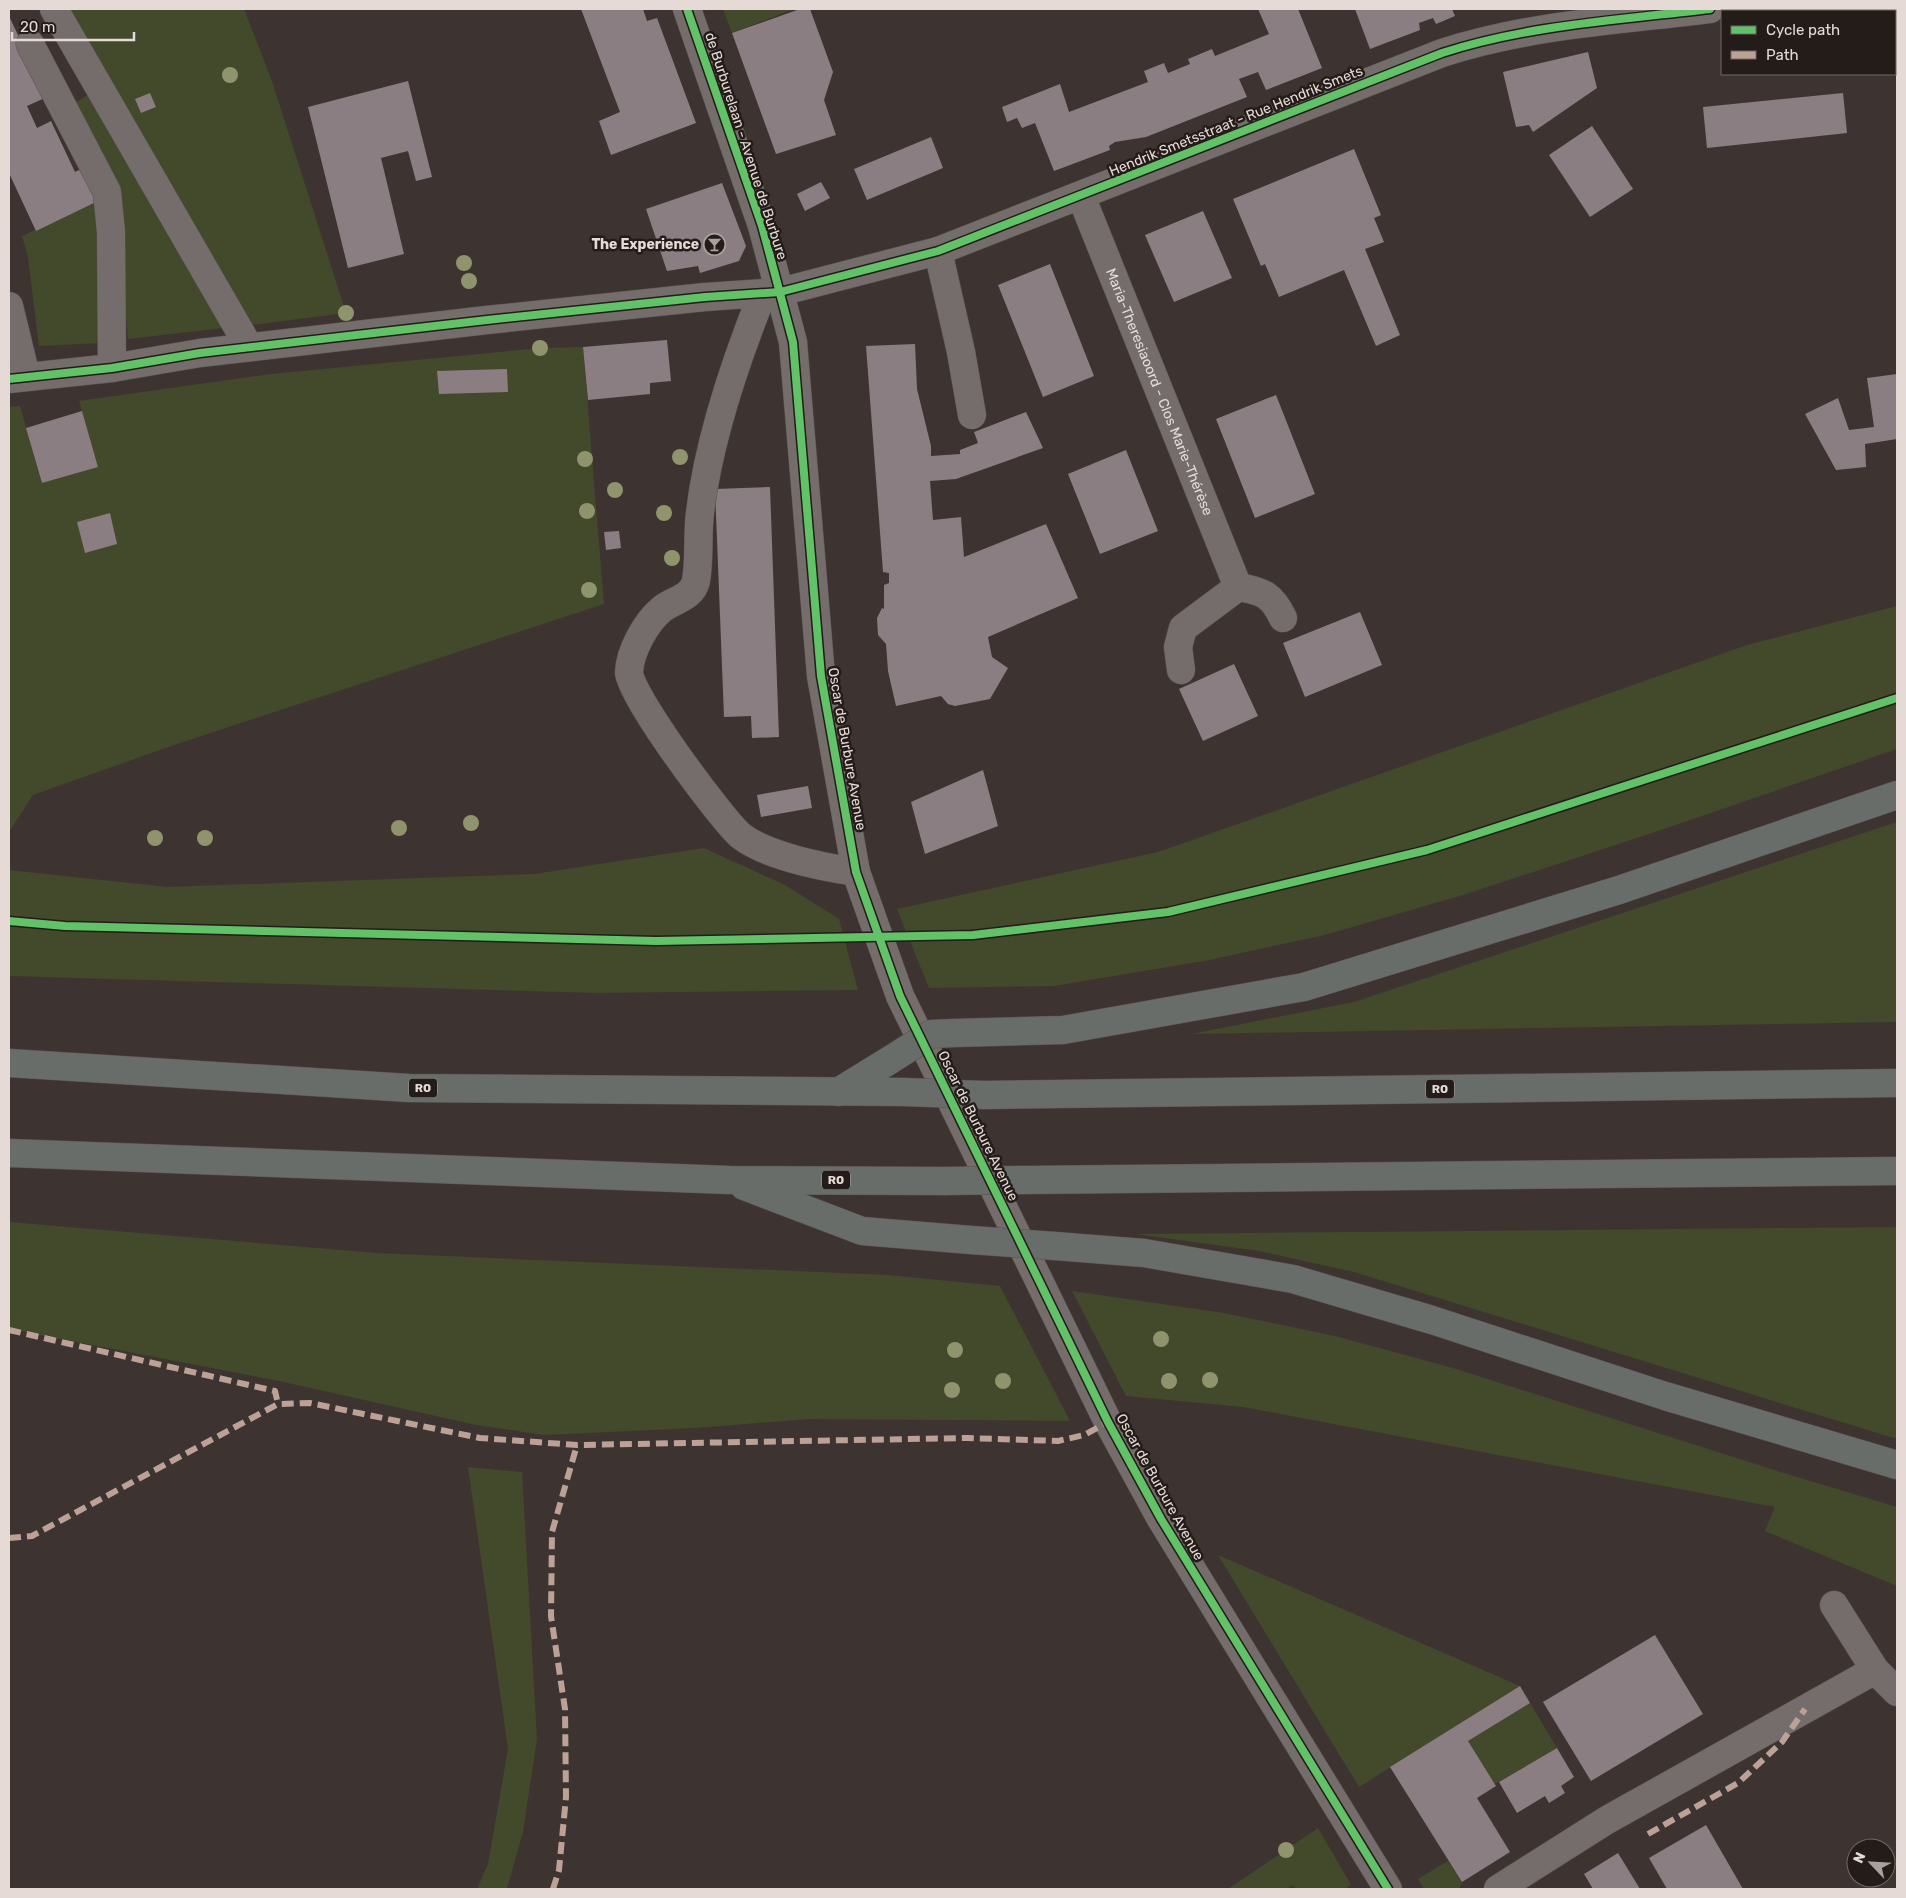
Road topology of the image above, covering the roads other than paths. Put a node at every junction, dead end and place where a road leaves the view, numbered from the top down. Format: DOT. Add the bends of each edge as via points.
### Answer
graph roads {
  1 [pos="54,9"];
  2 [pos="687,9"];
  3 [pos="1710,9"];
  4 [pos="1526,20"];
  5 [pos="30,44"];
  6 [pos="1081,196"];
  7 [pos="938,251"];
  8 [pos="771,294"];
  9 [pos="9,306"];
  10 [pos="249,347"];
  11 [pos="112,368"];
  12 [pos="18,378"];
  13 [pos="972,415"];
  14 [pos="1238,587"];
  15 [pos="1283,618"];
  16 [pos="1181,670"];
  17 [pos="1897,795"];
  18 [pos="856,872"];
  19 [pos="9,1063"];
  20 [pos="1897,1083"];
  21 [pos="838,1092"];
  22 [pos="9,1153"];
  23 [pos="1897,1172"];
  24 [pos="729,1180"];
  25 [pos="1897,1464"];
  26 [pos="1834,1605"];
  27 [pos="1876,1670"];
  28 [pos="1897,1692"];
  29 [pos="1388,1889"];
  30 [pos="1498,1889"];
  1 -- 10 [label="street"];
  2 -- 8 [label="street, de Burburelaan - Avenue de Burbure" via="762,226"];
  3 -- 4 [label="street, Hendrik Smetsstraat - Rue Hendrik Smets"];
  4 -- 6 [label="street, Hendrik Smetsstraat - Rue Hendrik Smets"];
  5 -- 11 [label="street" via="107,192 111,232"];
  6 -- 7 [label="street, Hendrik Smetsstraat - Rue Hendrik Smets"];
  6 -- 14 [label="street, Maria-Theresiaoord - Clos Marie-Thérèse"];
  7 -- 8 [label="street, Hendrik Smetsstraat - Rue Hendrik Smets"];
  7 -- 13 [label="street"];
  8 -- 10 [label="street, Hendrik Smetsstraat - Rue Hendrik Smets" via="697,298"];
  8 -- 18 [label="street, Oscar de Burbure Avenue" via="793,342 821,676"];
  8 -- 18 [label="street" via="746,335 710,458 700,513 696,583 688,594 662,609 646,628 628,673 637,696 701,791 742,836 778,854"];
  9 -- 12 [label="street"];
  10 -- 11 [label="street, Hendrik Smetsstraat - Rue Hendrik Smets"];
  11 -- 12 [label="street, Hendrik Smetsstraat - Rue Hendrik Smets"];
  14 -- 15 [label="street" via="1260,590 1276,604"];
  14 -- 16 [label="street" via="1183,628 1178,647"];
  17 -- 21 [label="highway, bridge" via="1619,890 1304,987 1063,1030 931,1034"];
  18 -- 29 [label="street, Oscar de Burbure Avenue" via="900,996 1108,1422 1161,1519"];
  19 -- 21 [label="highway, R0" via="409,1088"];
  20 -- 21 [label="highway, R0, bridge" via="984,1095"];
  22 -- 24 [label="highway, R0"];
  23 -- 24 [label="highway, R0, bridge"];
  24 -- 25 [label="highway, bridge" via="862,1231 1144,1253 1293,1279 1432,1320 1665,1396"];
  26 -- 27 [label="street"];
  27 -- 28 [label="street"];
  27 -- 30 [label="street" via="1608,1820"];
}
